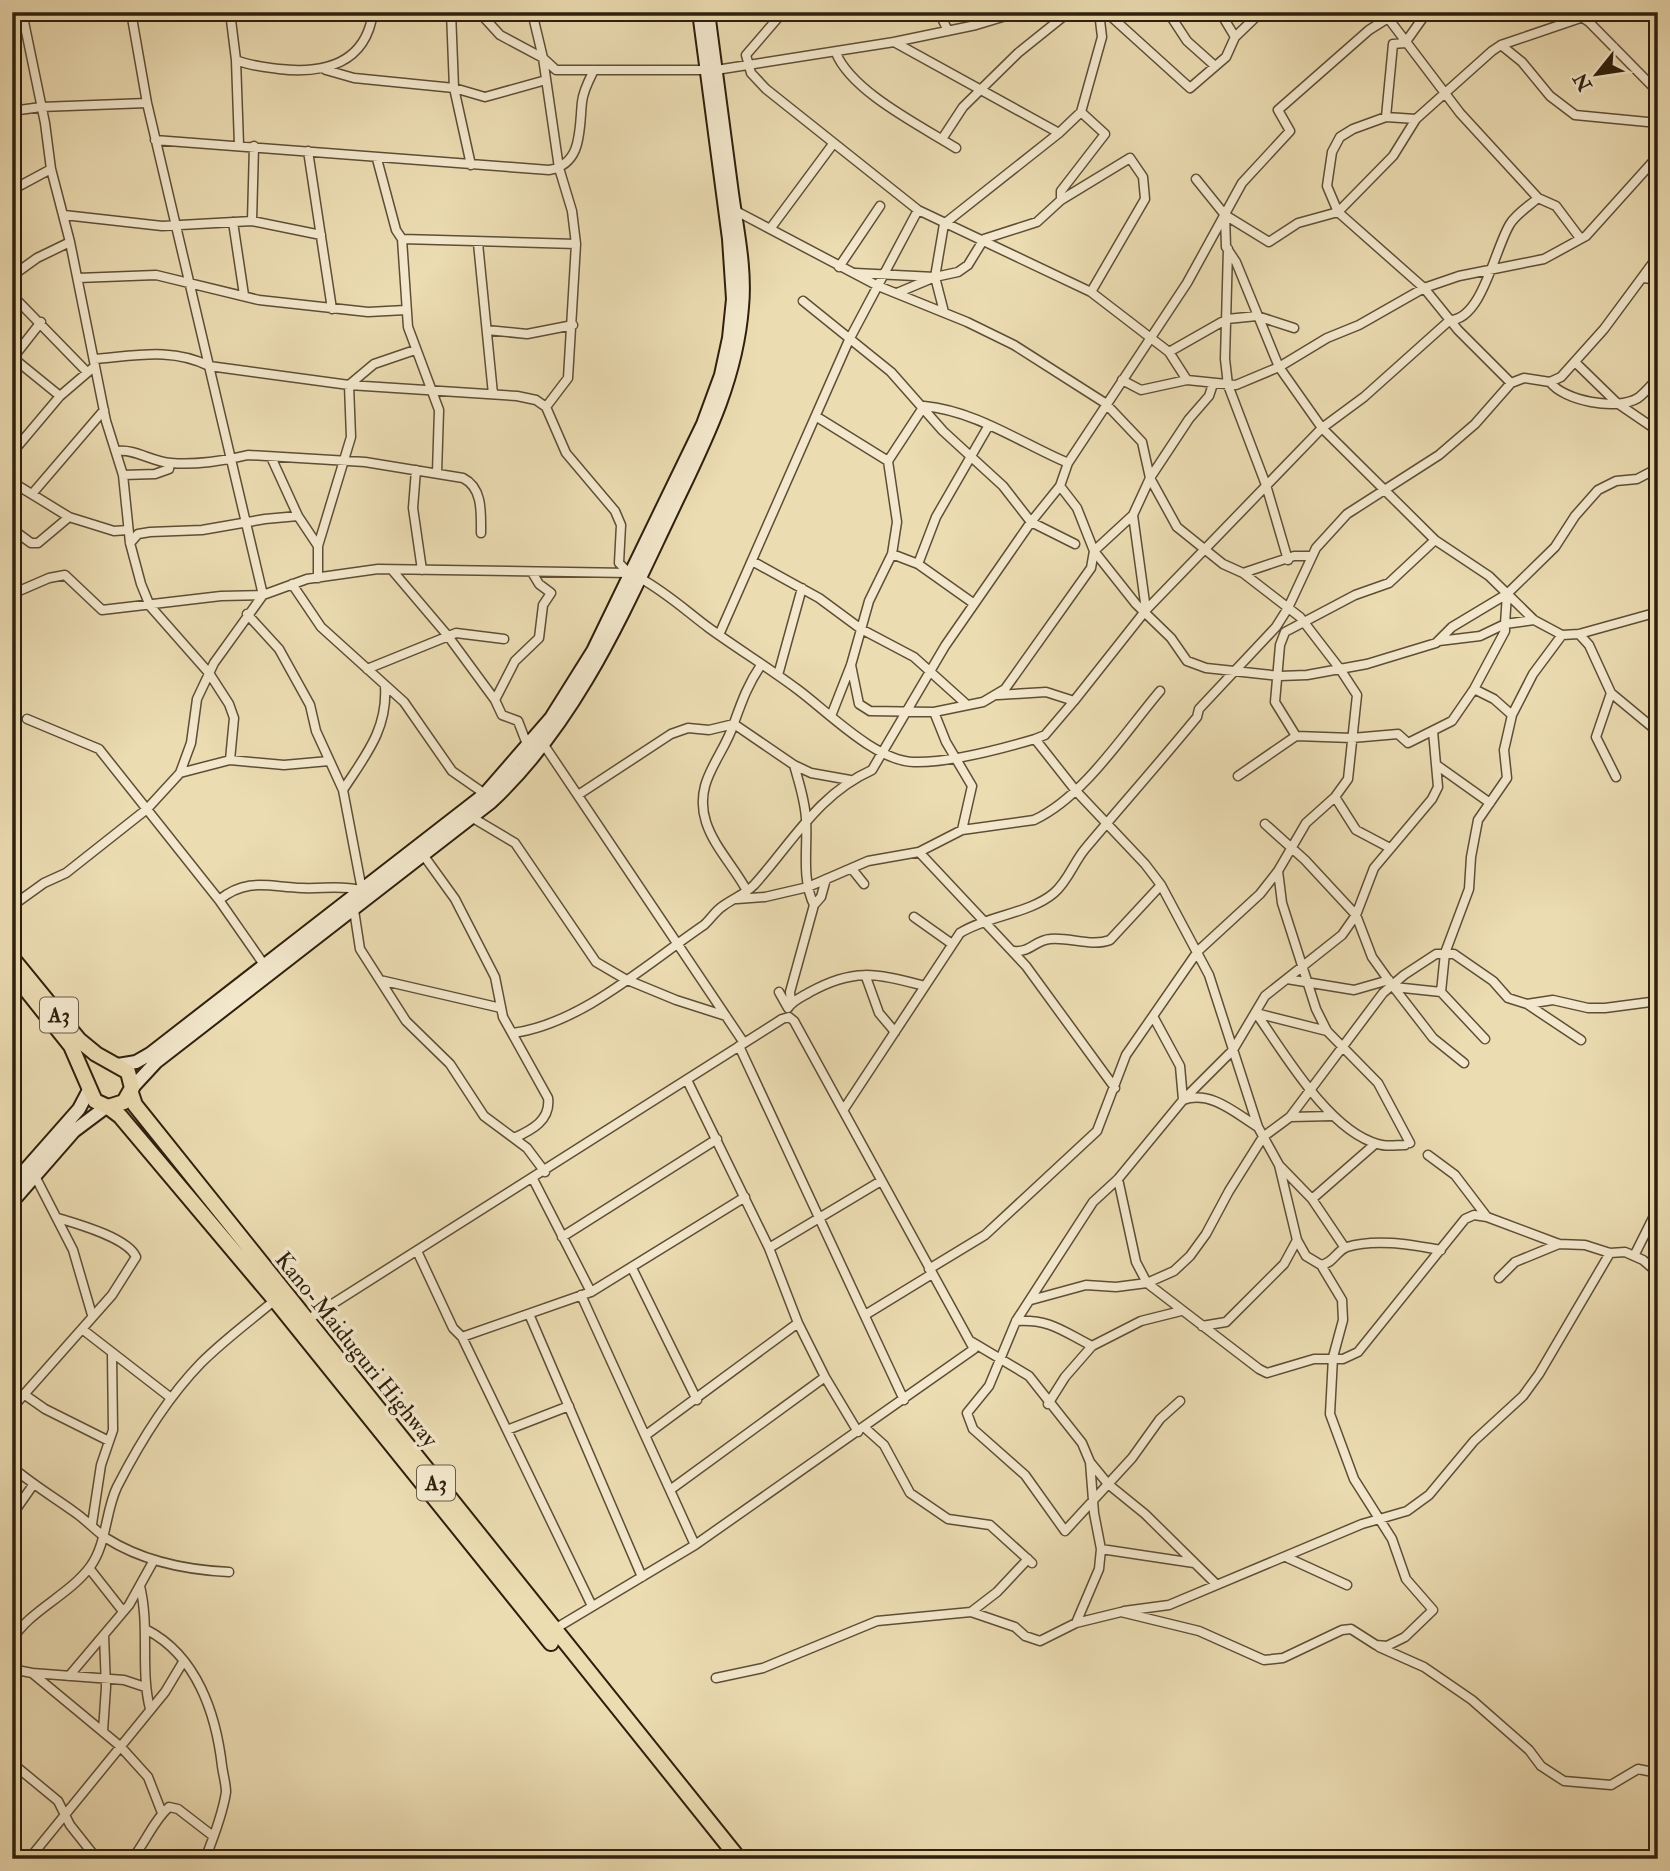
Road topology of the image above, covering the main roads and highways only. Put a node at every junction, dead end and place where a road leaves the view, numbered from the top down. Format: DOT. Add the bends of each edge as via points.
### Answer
graph roads {
  1 [pos="699,12"];
  2 [pos="708,12"];
  3 [pos="711,71"];
  4 [pos="635,576"];
  5 [pos="12,958"];
  6 [pos="12,972"];
  7 [pos="116,1064"];
  8 [pos="89,1087"];
  9 [pos="131,1090"];
  10 [pos="107,1107"];
  11 [pos="12,1185"];
  12 [pos="12,1202"];
  13 [pos="301,1325"];
  14 [pos="550,1633"];
  15 [pos="726,1859"];
  16 [pos="739,1859"];
  1 -- 3 [label="main road"];
  2 -- 3 [label="main road"];
  3 -- 4 [label="main road" via="729,239 733,299 729,338 703,424"];
  3 -- 4 [label="main road" via="734,210 743,304 728,386 709,434"];
  4 -- 7 [label="main road" via="558,709 485,794 150,1054 136,1062"];
  4 -- 9 [label="main road" via="598,663 544,745 514,780 473,818 156,1062"];
  5 -- 7 [label="highway, A3" via="79,1040"];
  6 -- 8 [label="highway, A3" via="71,1046"];
  7 -- 8 [label="highway" via="99,1066"];
  7 -- 9 [label="highway, A3" via="128,1072"];
  8 -- 10 [label="highway, A3" via="95,1101"];
  8 -- 11 [label="main road" via="79,1109"];
  9 -- 10 [label="highway" via="119,1105"];
  9 -- 13 [label="highway, Kano-Maiduguri Highway / A3" via="135,1105"];
  10 -- 12 [label="main road" via="82,1123"];
  10 -- 13 [label="highway, Kano-Maiduguri Highway / A3" via="120,1116"];
  13 -- 14 [label="highway, Kano-Maiduguri Highway / A3"];
  14 -- 15 [label="highway, Kano-Maiduguri Highway / A3"];
  14 -- 16 [label="highway, Kano-Maiduguri Highway / A3"];
}
